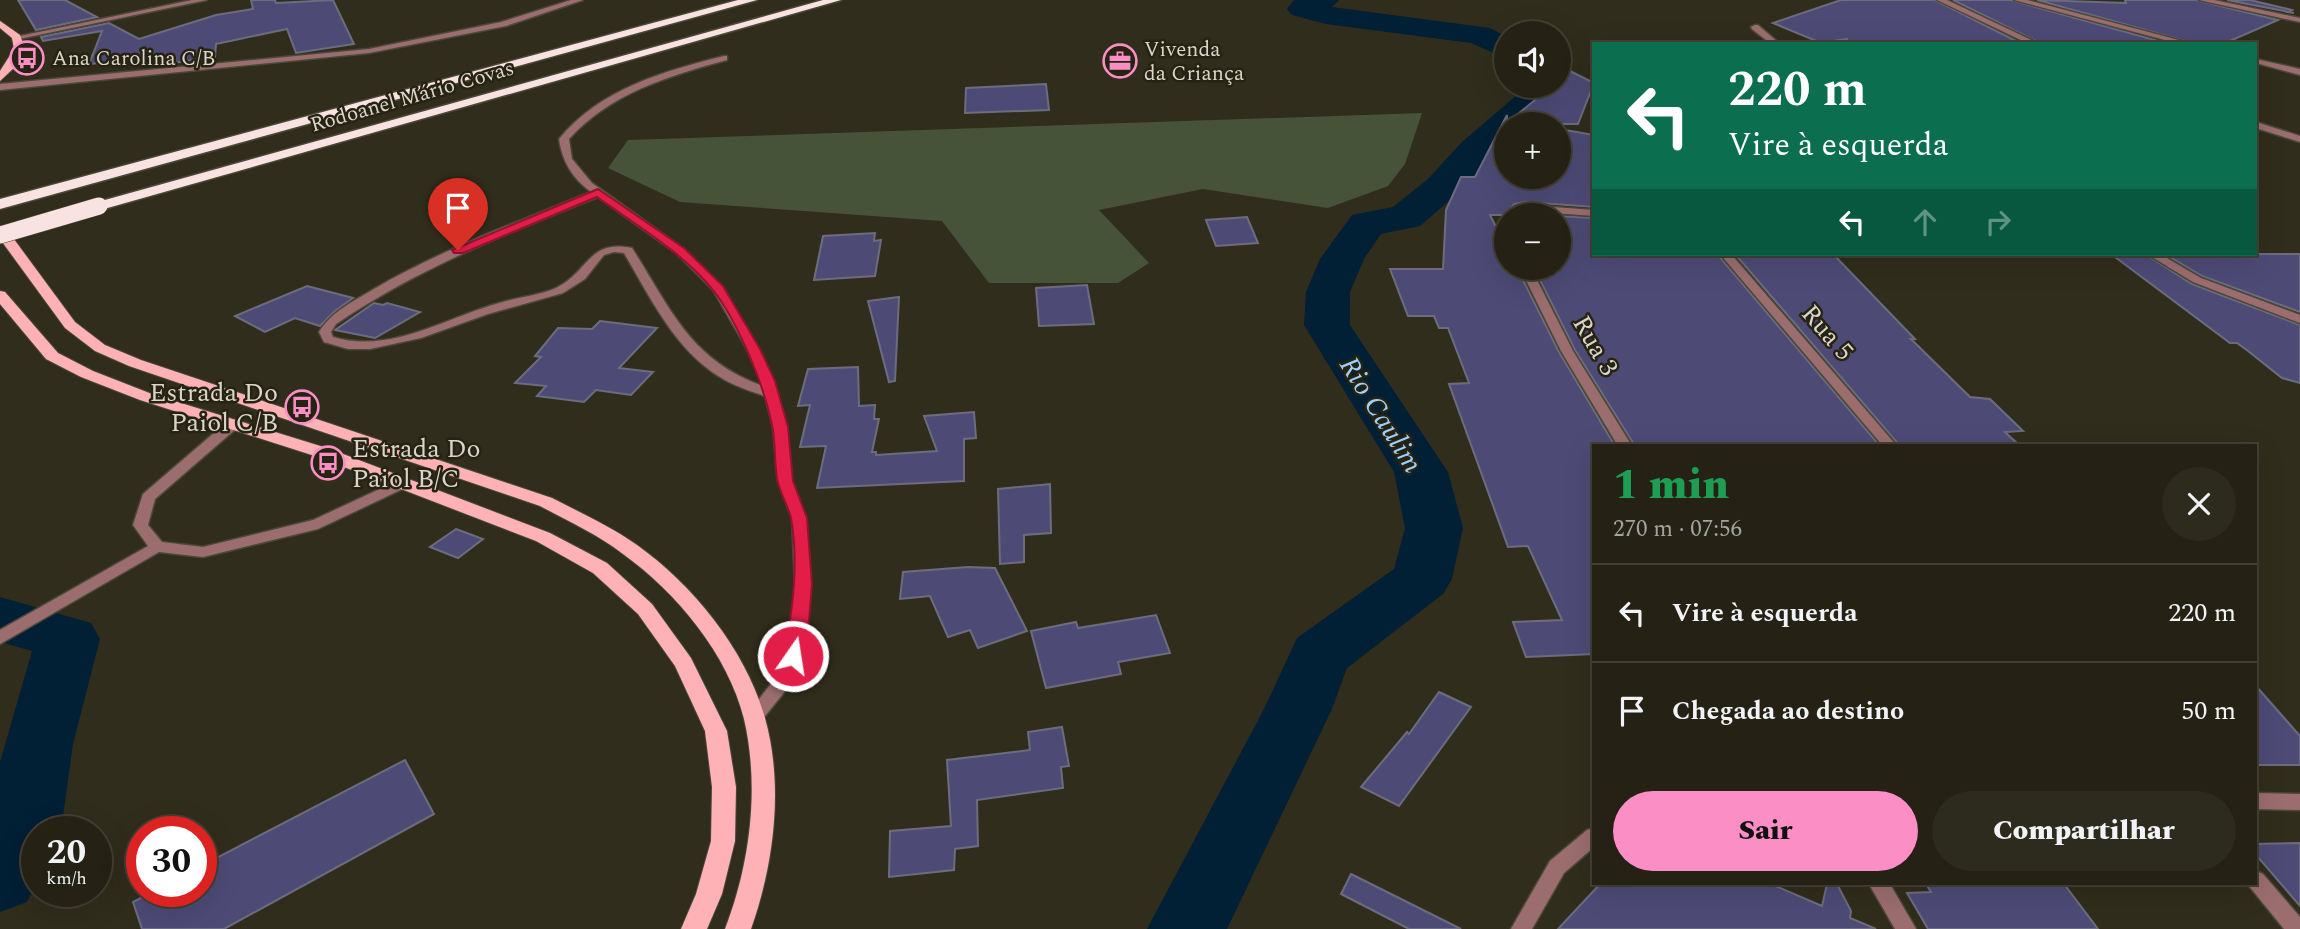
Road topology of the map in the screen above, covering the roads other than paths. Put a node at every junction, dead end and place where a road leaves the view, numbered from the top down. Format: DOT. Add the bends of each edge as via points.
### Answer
graph roads {
  1 [pos="203,0"];
  2 [pos="579,0"];
  3 [pos="751,0"];
  4 [pos="835,0"];
  5 [pos="1941,0"];
  6 [pos="2018,0"];
  7 [pos="2203,0"];
  8 [pos="2300,20"];
  9 [pos="0,24"];
  10 [pos="1755,27"];
  11 [pos="19,37"];
  12 [pos="1774,42"];
  13 [pos="2032,42"];
  14 [pos="2182,42"];
  15 [pos="724,58"];
  16 [pos="2257,61"];
  17 [pos="2300,72"];
  18 [pos="0,78"];
  19 [pos="0,87"];
  20 [pos="2257,125"];
  21 [pos="2300,139"];
  22 [pos="598,192"];
  23 [pos="0,204"];
  24 [pos="1571,213"];
  25 [pos="1592,213"];
  26 [pos="0,232"];
  27 [pos="1727,256"];
  28 [pos="2156,256"];
  29 [pos="1531,280"];
  30 [pos="0,295"];
  31 [pos="2300,319"];
  32 [pos="771,394"];
  33 [pos="233,424"];
  34 [pos="1624,444"];
  35 [pos="1888,444"];
  36 [pos="404,483"];
  37 [pos="158,547"];
  38 [pos="0,638"];
  39 [pos="755,716"];
  40 [pos="2257,801"];
  41 [pos="2300,802"];
  42 [pos="1592,838"];
  43 [pos="2257,881"];
  44 [pos="1880,885"];
  45 [pos="694,929"];
  46 [pos="738,929"];
  47 [pos="1521,929"];
  48 [pos="1906,929"];
  49 [pos="2297,929"];
  1 -- 11 [label="street"];
  2 -- 19 [label="street" via="503,24 369,51"];
  3 -- 23 [label="highway, Rodoanel Mário Covas"];
  4 -- 26 [label="highway, Rodoanel Mário Covas, bridge"];
  5 -- 13 [label="street"];
  6 -- 14 [label="street"];
  7 -- 8 [label="street"];
  9 -- 11 [label="main road"];
  10 -- 12 [label="street"];
  11 -- 18 [label="main road" via="19,50"];
  15 -- 22 [label="street" via="672,72 614,99 574,127 564,139 567,159"];
  16 -- 17 [label="street"];
  20 -- 21 [label="street"];
  22 -- 32 [label="street" via="680,251 718,288 753,349"];
  22 -- 32 [label="street" via="404,276 331,322 325,332 328,339 360,347 417,335 564,289 587,272 600,253 623,249 628,250 689,344 724,374"];
  24 -- 25 [label="street"];
  26 -- 39 [label="main road" via="71,325 100,348 546,502 607,534 653,568 697,611 729,657"];
  27 -- 35 [label="street, Rua 5"];
  28 -- 31 [label="street" via="2197,280"];
  29 -- 34 [label="street, Rua 3" via="1567,352"];
  30 -- 33 [label="main road" via="52,356 112,384"];
  32 -- 39 [label="street" via="780,427 785,481 799,518 803,584 793,656 780,685"];
  33 -- 36 [label="main road"];
  33 -- 37 [label="street" via="148,497 140,525"];
  36 -- 37 [label="street" via="318,524 203,552"];
  36 -- 45 [label="main road" via="543,537 600,568 645,608 684,663 716,731 724,787 723,841"];
  37 -- 38 [label="street"];
  39 -- 46 [label="main road" via="762,774 762,837 750,900"];
  40 -- 41 [label="street"];
  42 -- 47 [label="street" via="1557,867"];
  43 -- 49 [label="street"];
  44 -- 48 [label="street"];
}
